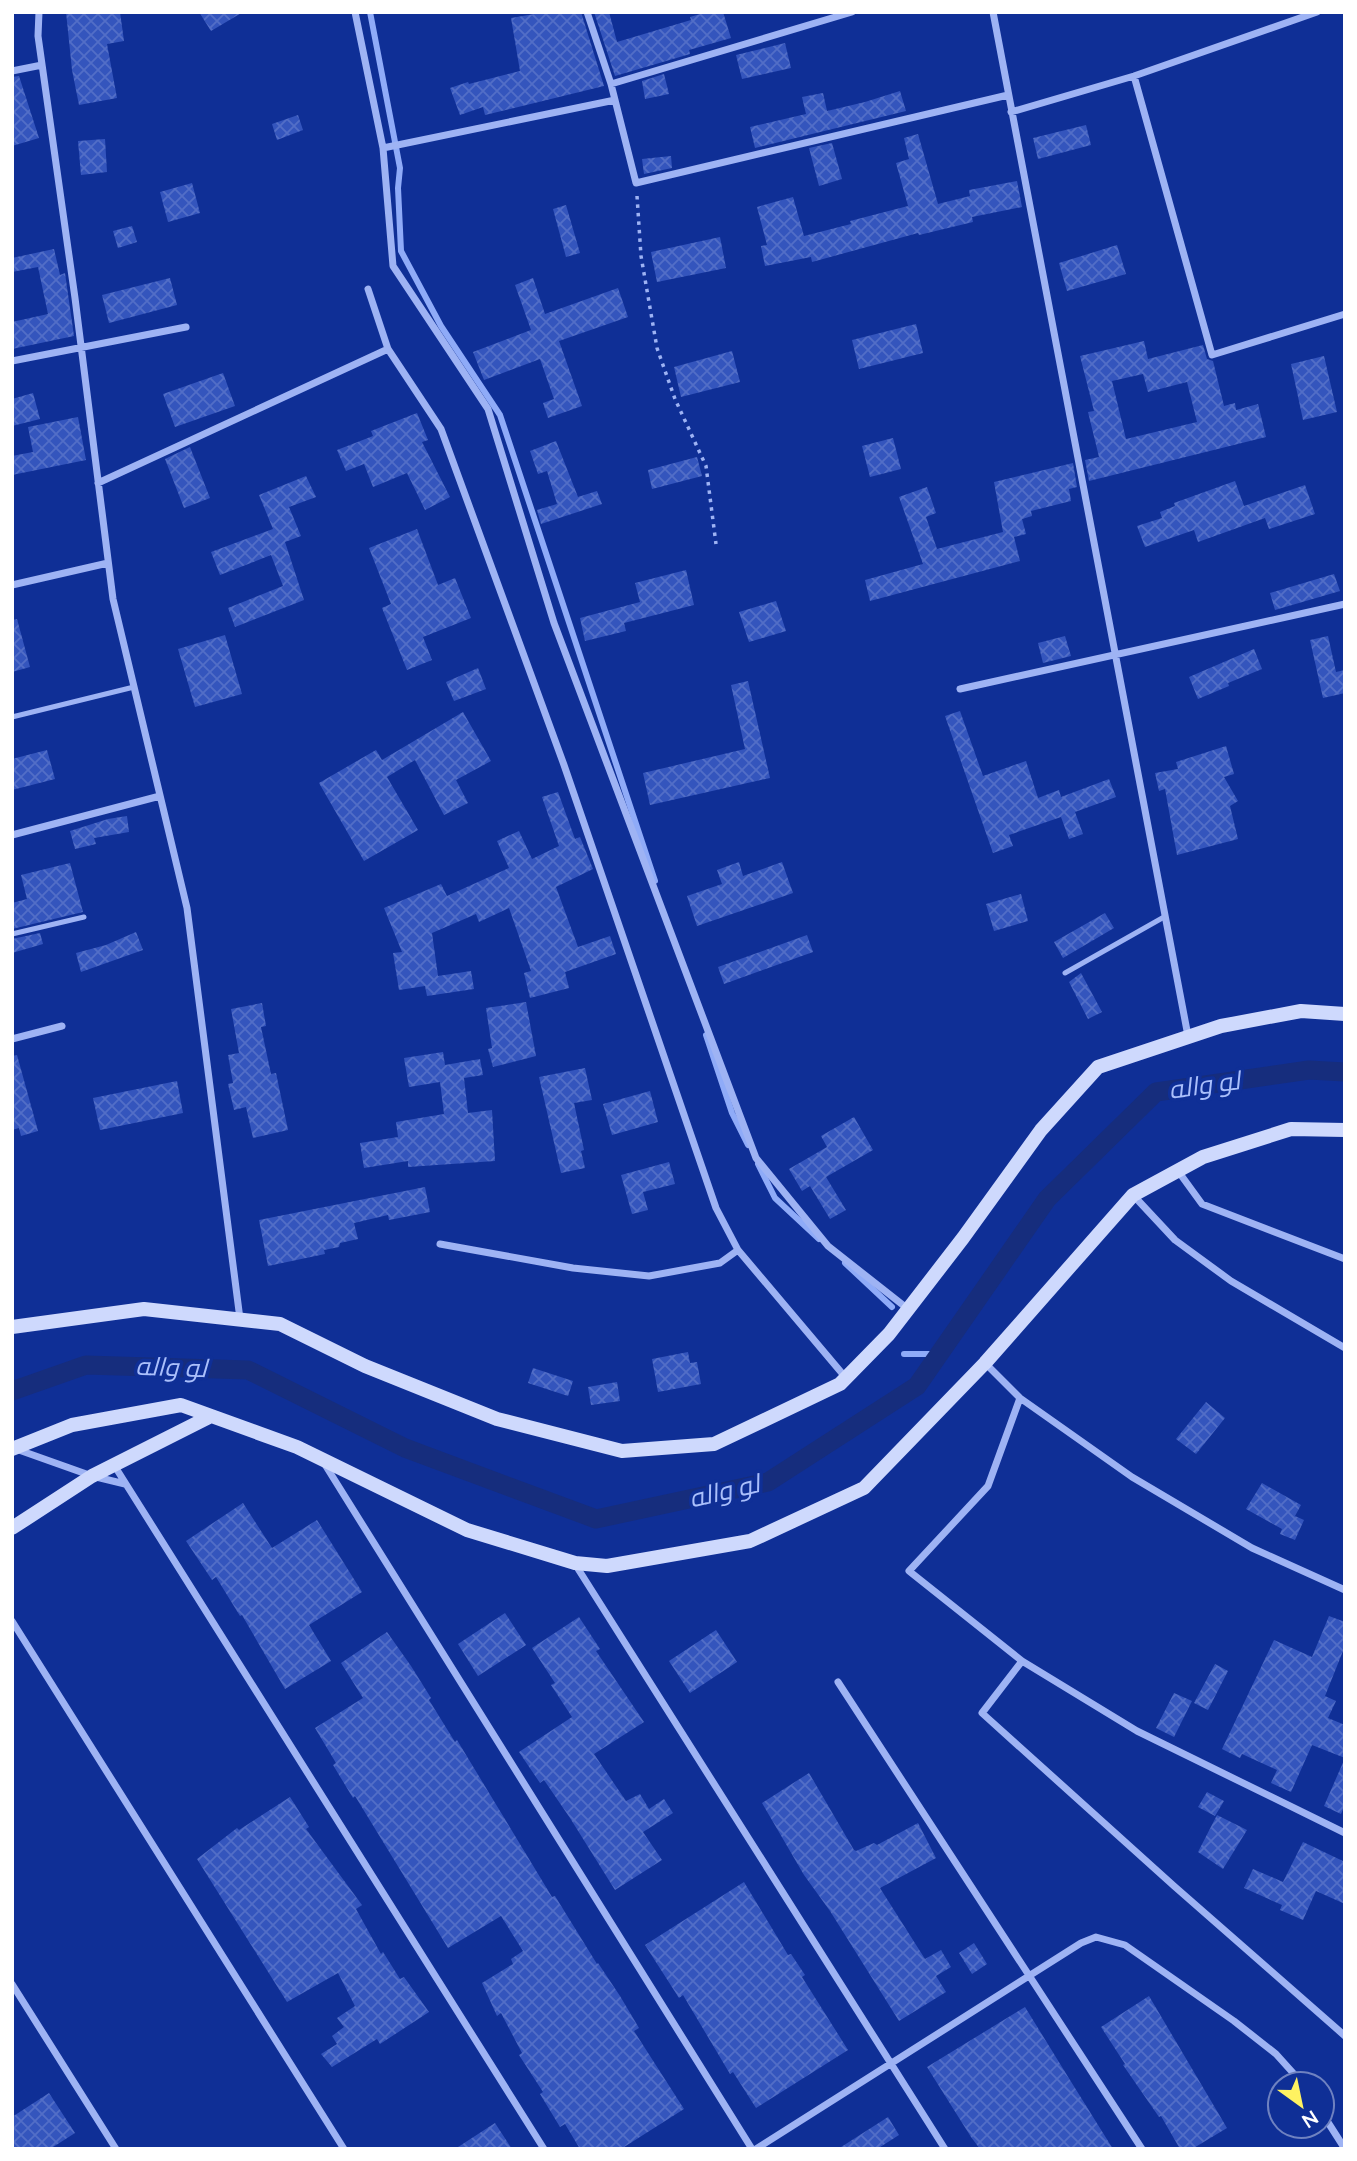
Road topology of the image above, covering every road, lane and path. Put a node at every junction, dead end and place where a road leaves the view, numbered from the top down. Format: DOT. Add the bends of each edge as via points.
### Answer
graph roads {
  1 [pos="39,12"];
  2 [pos="355,12"];
  3 [pos="587,12"];
  4 [pos="852,12"];
  5 [pos="993,12"];
  6 [pos="1317,12"];
  7 [pos="42,65"];
  8 [pos="12,71"];
  9 [pos="1134,76"];
  10 [pos="611,84"];
  11 [pos="1008,95"];
  12 [pos="615,100"];
  13 [pos="1011,112"];
  14 [pos="383,148"];
  15 [pos="636,183"];
  16 [pos="368,289"];
  17 [pos="1345,314"];
  18 [pos="186,327"];
  19 [pos="81,346"];
  20 [pos="388,349"];
  21 [pos="12,361"];
  22 [pos="98,483"];
  23 [pos="716,544"];
  24 [pos="108,563"];
  25 [pos="12,585"];
  26 [pos="1345,604"];
  27 [pos="1117,655"];
  28 [pos="134,687"];
  29 [pos="960,689"];
  30 [pos="12,717"];
  31 [pos="160,796"];
  32 [pos="12,835"];
  33 [pos="84,917"];
  34 [pos="1164,917"];
  35 [pos="12,934"];
  36 [pos="1065,973"];
  37 [pos="1345,1014"];
  38 [pos="62,1026"];
  39 [pos="1188,1037"];
  40 [pos="12,1040"];
  41 [pos="1345,1130"];
  42 [pos="1178,1171"];
  43 [pos="1133,1195"];
  44 [pos="440,1244"];
  45 [pos="738,1250"];
  46 [pos="1345,1259"];
  47 [pos="908,1309"];
  48 [pos="240,1320"];
  49 [pos="12,1327"];
  50 [pos="1345,1348"];
  51 [pos="985,1363"];
  52 [pos="846,1378"];
  53 [pos="1020,1398"];
  54 [pos="211,1416"];
  55 [pos="13,1449"];
  56 [pos="321,1458"];
  57 [pos="114,1465"];
  58 [pos="92,1476"];
  59 [pos="125,1484"];
  60 [pos="12,1528"];
  61 [pos="575,1563"];
  62 [pos="1345,1590"];
  63 [pos="12,1621"];
  64 [pos="1022,1661"];
  65 [pos="838,1682"];
  66 [pos="1345,1833"];
  67 [pos="1030,1977"];
  68 [pos="12,1984"];
  69 [pos="1345,2036"];
  70 [pos="891,2063"];
  71 [pos="1290,2070"];
  72 [pos="116,2149"];
  73 [pos="344,2149"];
  74 [pos="544,2149"];
  75 [pos="754,2149"];
  76 [pos="946,2149"];
  77 [pos="1142,2149"];
  1 -- 7 [label="street"];
  2 -- 14 [label="street"];
  3 -- 10 [label="street"];
  4 -- 10 [label="street"];
  5 -- 11 [label="street"];
  6 -- 9 [label="street"];
  7 -- 8 [label="street"];
  7 -- 19 [label="street"];
  9 -- 13 [label="street"];
  9 -- 17 [label="street" via="1212,355"];
  10 -- 12 [label="street"];
  11 -- 13 [label="street"];
  11 -- 15 [label="street"];
  12 -- 14 [label="street"];
  12 -- 15 [label="street"];
  13 -- 27 [label="street"];
  14 -- 47 [label="street" via="393,266 488,409 554,623 755,1158 828,1246"];
  15 -- 23 [label="path" via="641,256 657,348 706,466"];
  16 -- 20 [label="street"];
  18 -- 19 [label="street"];
  19 -- 21 [label="street"];
  19 -- 22 [label="street"];
  20 -- 22 [label="street"];
  20 -- 45 [label="street" via="441,429 564,765 716,1208"];
  22 -- 24 [label="street"];
  24 -- 25 [label="street"];
  24 -- 28 [label="street"];
  26 -- 27 [label="street"];
  27 -- 29 [label="street"];
  27 -- 34 [label="street"];
  28 -- 30 [label="lane"];
  28 -- 31 [label="street"];
  31 -- 32 [label="street"];
  31 -- 48 [label="street" via="187,908"];
  33 -- 35 [label="lane"];
  34 -- 36 [label="lane"];
  34 -- 39 [label="street"];
  37 -- 39 [label="street" via="1301,1010"];
  38 -- 40 [label="street"];
  39 -- 47 [label="street" via="1098,1068 1041,1130"];
  41 -- 42 [label="street" via="1292,1129 1203,1157"];
  42 -- 43 [label="street"];
  42 -- 46 [label="street" via="1202,1204"];
  43 -- 50 [label="street" via="1175,1240 1231,1282"];
  43 -- 51 [label="street"];
  44 -- 45 [label="street" via="573,1268 649,1276 720,1263"];
  45 -- 52 [label="street"];
  47 -- 52 [label="street"];
  48 -- 49 [label="street" via="144,1309"];
  48 -- 52 [label="street" via="279,1324 365,1366 497,1419 622,1451 715,1444"];
  51 -- 53 [label="street"];
  51 -- 61 [label="street" via="864,1488 750,1541 607,1566"];
  53 -- 62 [label="street" via="1132,1477 1252,1548"];
  53 -- 64 [label="street" via="988,1486 909,1571"];
  54 -- 55 [label="street" via="181,1405 72,1425"];
  54 -- 56 [label="street"];
  54 -- 57 [label="street"];
  55 -- 58 [label="street"];
  56 -- 61 [label="street" via="467,1530"];
  56 -- 75 [label="street"];
  57 -- 58 [label="street"];
  57 -- 59 [label="street"];
  58 -- 59 [label="street"];
  58 -- 60 [label="street"];
  59 -- 74 [label="street"];
  61 -- 70 [label="street"];
  63 -- 73 [label="street"];
  64 -- 66 [label="street" via="1137,1731"];
  64 -- 69 [label="street" via="982,1713"];
  65 -- 67 [label="street"];
  67 -- 70 [label="street"];
  67 -- 71 [label="street" via="1097,1937 1125,1945 1234,2021"];
  67 -- 77 [label="street"];
  68 -- 72 [label="street"];
  70 -- 75 [label="street"];
  70 -- 76 [label="street"];
}
